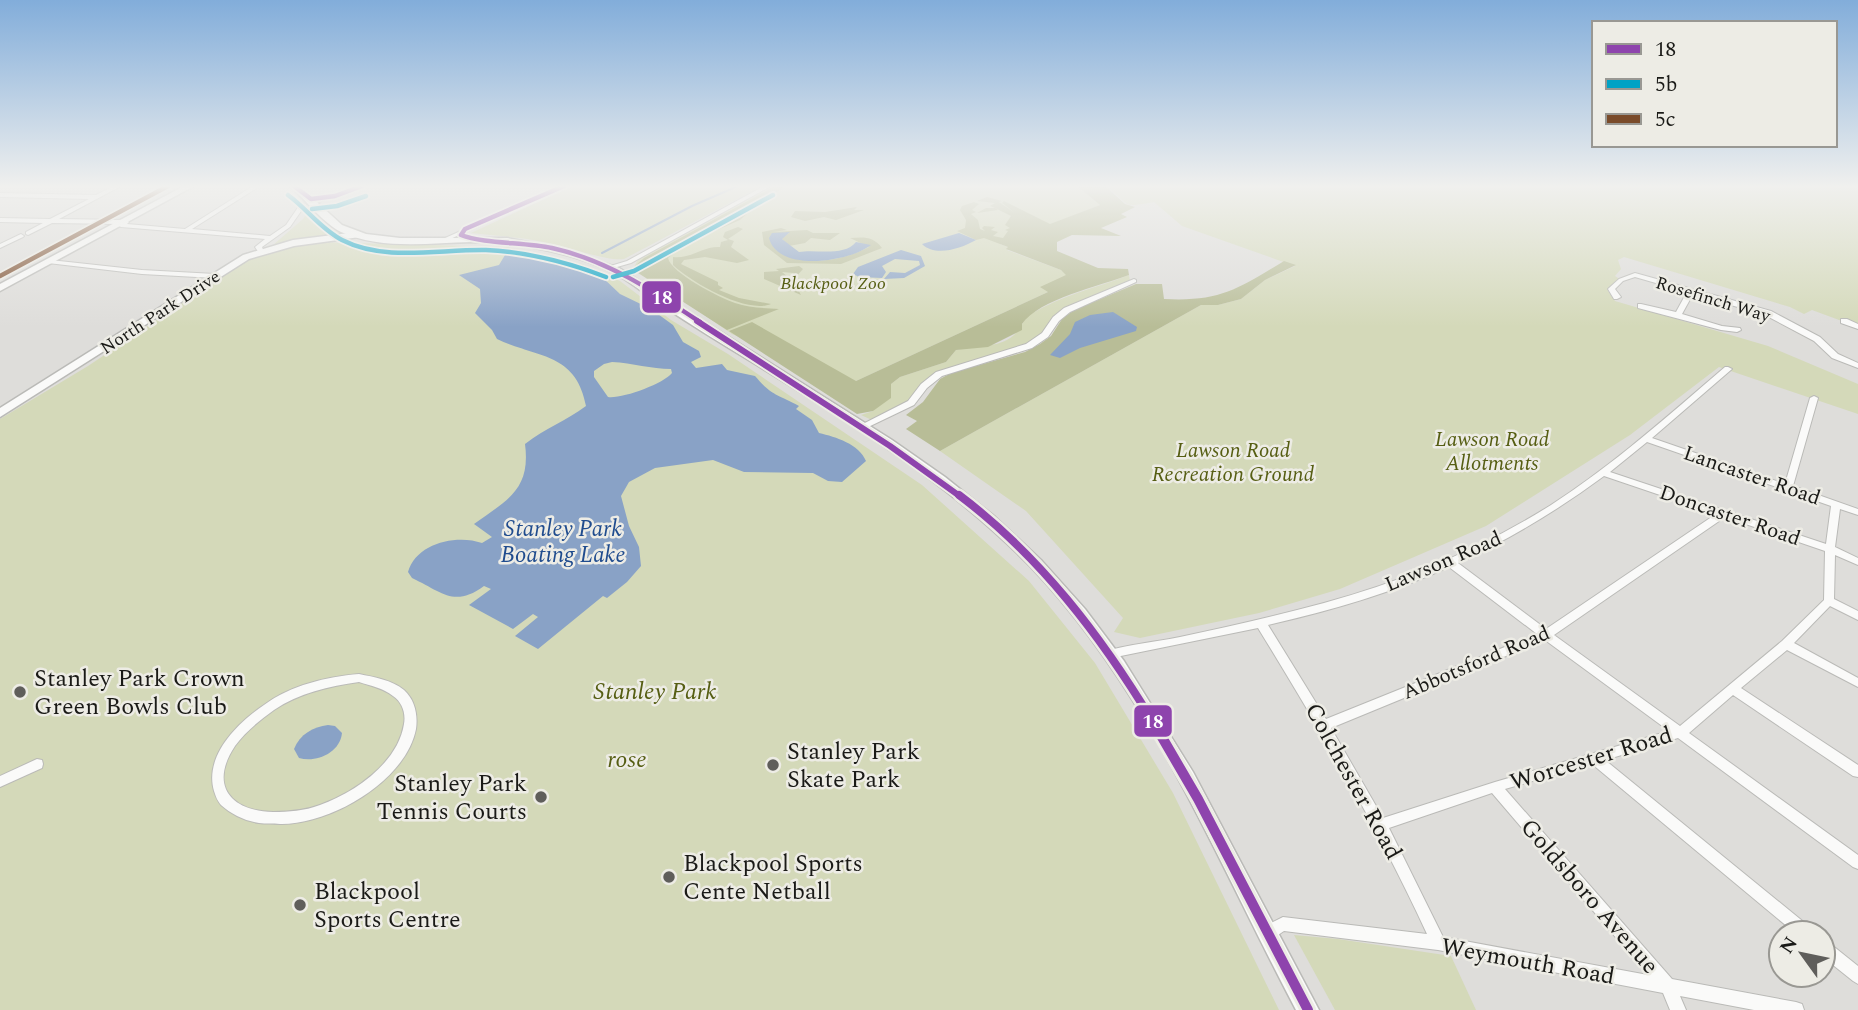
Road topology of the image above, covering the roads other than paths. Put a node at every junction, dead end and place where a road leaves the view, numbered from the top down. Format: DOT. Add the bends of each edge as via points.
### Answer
graph roads {
  1 [pos="28,233"];
  2 [pos="106,233"];
  3 [pos="220,233"];
  4 [pos="278,233"];
  5 [pos="682,233"];
  6 [pos="357,234"];
  7 [pos="468,234"];
  8 [pos="272,238"];
  9 [pos="0,246"];
  10 [pos="261,252"];
  11 [pos="50,262"];
  12 [pos="629,262"];
  13 [pos="610,267"];
  14 [pos="624,275"];
  15 [pos="215,276"];
  16 [pos="1134,281"];
  17 [pos="0,288"];
  18 [pos="1691,291"];
  19 [pos="1617,297"];
  20 [pos="1641,306"];
  21 [pos="1678,315"];
  22 [pos="1844,321"];
  23 [pos="1858,327"];
  24 [pos="1737,330"];
  25 [pos="1858,366"];
  26 [pos="1728,369"];
  27 [pos="1814,398"];
  28 [pos="0,413"];
  29 [pos="866,430"];
  30 [pos="1646,439"];
  31 [pos="1602,472"];
  32 [pos="1788,488"];
  33 [pos="1836,505"];
  34 [pos="1858,512"];
  35 [pos="1724,513"];
  36 [pos="1830,549"];
  37 [pos="1450,562"];
  38 [pos="1858,562"];
  39 [pos="1829,601"];
  40 [pos="1858,616"];
  41 [pos="1261,623"];
  42 [pos="1546,635"];
  43 [pos="1786,644"];
  44 [pos="1111,654"];
  45 [pos="1858,683"];
  46 [pos="1732,688"];
  47 [pos="1325,725"];
  48 [pos="1680,733"];
  49 [pos="1595,759"];
  50 [pos="37,764"];
  51 [pos="1858,772"];
  52 [pos="0,782"];
  53 [pos="372,782"];
  54 [pos="1495,787"];
  55 [pos="1381,825"];
  56 [pos="1858,863"];
  57 [pos="1789,919"];
  58 [pos="1269,940"];
  59 [pos="1438,943"];
  60 [pos="1837,959"];
  61 [pos="1858,976"];
  62 [pos="1668,987"];
  63 [pos="1308,1010"];
  64 [pos="1678,1010"];
  65 [pos="1796,1010"];
  1 -- 9 [label="street"];
  2 -- 11 [label="main road"];
  3 -- 8 [label="street"];
  4 -- 8 [label="street, North Park Drive"];
  5 -- 12 [label="street"];
  6 -- 7 [label="main road" via="446,239"];
  6 -- 10 [label="main road"];
  7 -- 13 [label="main road" via="550,248"];
  8 -- 10 [label="street, North Park Drive" via="258,247"];
  10 -- 15 [label="main road, North Park Drive"];
  11 -- 15 [label="street"];
  11 -- 17 [label="main road"];
  12 -- 13 [label="street"];
  12 -- 14 [label="street"];
  13 -- 14 [label="main road"];
  14 -- 29 [label="main road"];
  15 -- 28 [label="main road, North Park Drive"];
  16 -- 29 [label="street" via="1067,310 1029,346 939,374 911,403"];
  18 -- 19 [label="street, Rosefinch Way" via="1635,275 1621,279 1611,289"];
  18 -- 21 [label="street"];
  18 -- 25 [label="street, Rosefinch Way" via="1768,313"];
  20 -- 21 [label="street"];
  21 -- 24 [label="street"];
  22 -- 23 [label="street"];
  26 -- 30 [label="street, Lawson Road"];
  27 -- 32 [label="street"];
  29 -- 44 [label="main road" via="1007,536 1067,598"];
  30 -- 31 [label="street, Lawson Road"];
  30 -- 32 [label="street, Lancaster Road"];
  31 -- 35 [label="street, Doncaster Road"];
  31 -- 37 [label="street, Lawson Road" via="1530,522"];
  32 -- 33 [label="street, Lancaster Road"];
  33 -- 34 [label="street, Lancaster Road"];
  33 -- 36 [label="street"];
  35 -- 36 [label="street, Doncaster Road"];
  35 -- 42 [label="street, Abbotsford Road"];
  36 -- 38 [label="street, Doncaster Road"];
  36 -- 39 [label="street"];
  37 -- 41 [label="street, Lawson Road" via="1373,592"];
  37 -- 42 [label="street"];
  39 -- 40 [label="street"];
  39 -- 43 [label="street, Worcester Road"];
  41 -- 44 [label="street, Lawson Road"];
  41 -- 47 [label="street, Colchester Road"];
  42 -- 47 [label="street, Abbotsford Road"];
  42 -- 48 [label="street"];
  43 -- 45 [label="street"];
  43 -- 46 [label="street, Worcester Road"];
  44 -- 58 [label="main road" via="1192,789"];
  46 -- 48 [label="street, Worcester Road"];
  46 -- 51 [label="street"];
  47 -- 55 [label="street, Colchester Road"];
  48 -- 49 [label="street, Worcester Road"];
  48 -- 56 [label="street"];
  49 -- 54 [label="street, Worcester Road"];
  49 -- 57 [label="street"];
  50 -- 52 [label="street"];
  53 -- 53 [label="street" via="403,747 410,729 410,710 405,697 394,688 359,678 313,686 268,707 233,739 219,763 217,780 220,795 230,808 270,820 323,810"];
  54 -- 55 [label="street, Worcester Road"];
  54 -- 62 [label="street, Goldsboro Avenue"];
  55 -- 59 [label="street, Colchester Road"];
  58 -- 59 [label="street, Weymouth Road" via="1272,930 1283,924"];
  58 -- 63 [label="main road"];
  59 -- 62 [label="street, Weymouth Road"];
  60 -- 61 [label="street"];
  62 -- 64 [label="street, Goldsboro Avenue"];
  62 -- 65 [label="street, Weymouth Road"];
}
